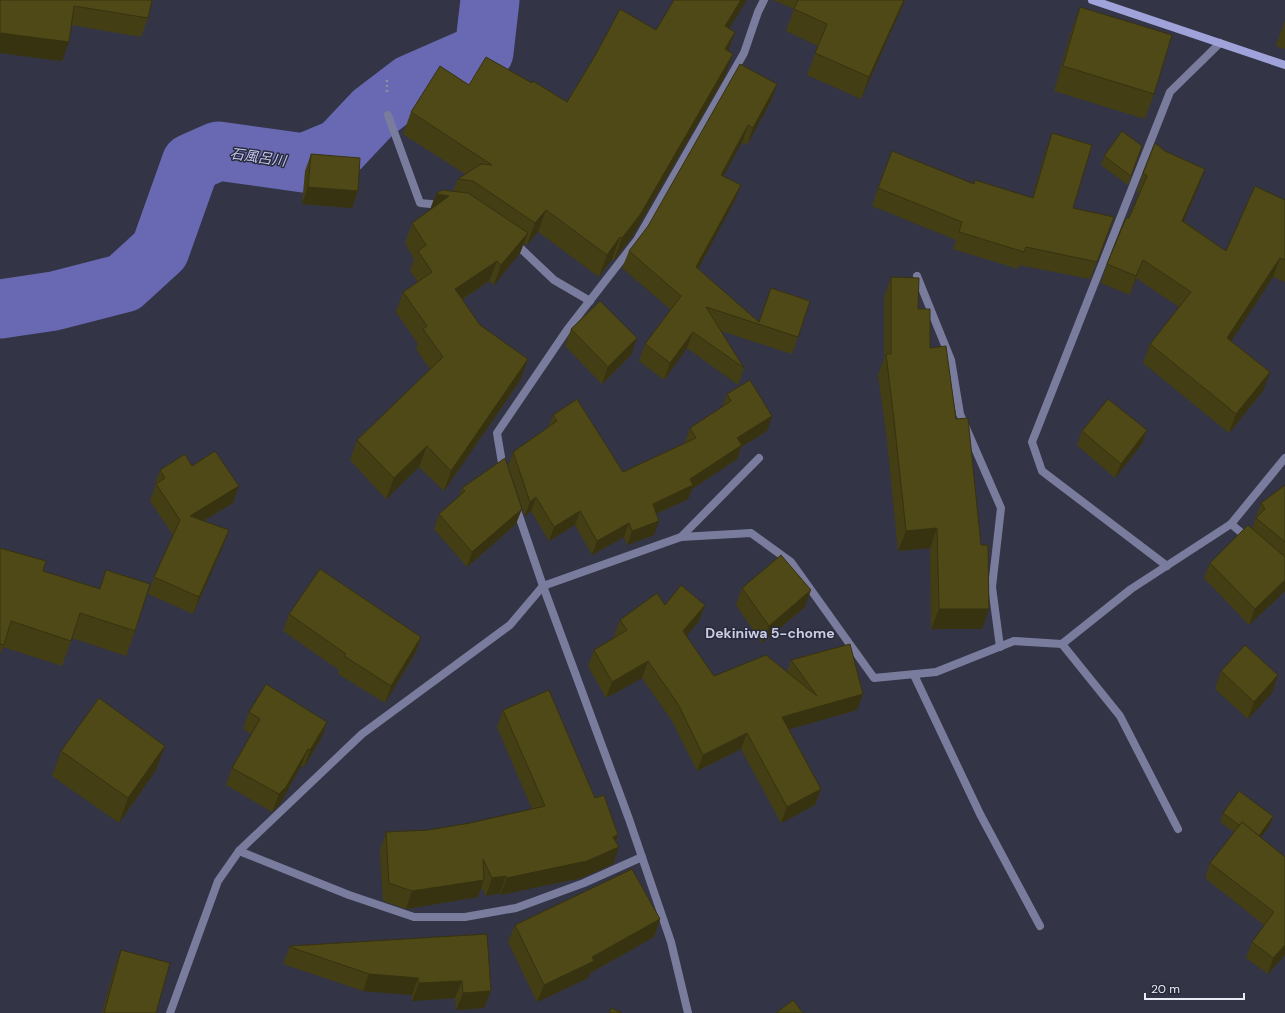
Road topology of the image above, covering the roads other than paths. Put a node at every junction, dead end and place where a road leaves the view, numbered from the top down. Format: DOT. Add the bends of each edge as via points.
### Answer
graph roads {
  1 [pos="764,0"];
  2 [pos="1092,0"];
  3 [pos="1220,43"];
  4 [pos="1285,65"];
  5 [pos="388,115"];
  6 [pos="449,206"];
  7 [pos="507,237"];
  8 [pos="917,276"];
  9 [pos="590,301"];
  10 [pos="759,458"];
  11 [pos="1285,458"];
  12 [pos="507,481"];
  13 [pos="512,496"];
  14 [pos="1231,524"];
  15 [pos="681,537"];
  16 [pos="1255,545"];
  17 [pos="1166,566"];
  18 [pos="543,586"];
  19 [pos="1062,644"];
  20 [pos="1000,647"];
  21 [pos="914,675"];
  22 [pos="1178,829"];
  23 [pos="239,851"];
  24 [pos="642,857"];
  25 [pos="1040,926"];
  26 [pos="170,1013"];
  27 [pos="688,1013"];
  1 -- 9 [label="street" via="744,54 637,240"];
  2 -- 3 [label="street"];
  3 -- 4 [label="street"];
  3 -- 17 [label="street" via="1170,92 1032,442 1042,471"];
  5 -- 6 [label="street" via="420,203"];
  7 -- 9 [label="street" via="520,245 554,280"];
  8 -- 20 [label="street" via="951,360 960,414 1001,508 992,587"];
  9 -- 12 [label="street" via="567,330 497,433"];
  10 -- 15 [label="street"];
  11 -- 14 [label="street"];
  13 -- 18 [label="street"];
  14 -- 16 [label="street"];
  14 -- 17 [label="street"];
  15 -- 18 [label="street"];
  15 -- 21 [label="street" via="751,533 791,562 874,678"];
  17 -- 19 [label="street" via="1131,589"];
  18 -- 23 [label="street" via="510,625 362,734"];
  18 -- 24 [label="street"];
  19 -- 20 [label="street" via="1014,642"];
  19 -- 22 [label="street" via="1120,716"];
  20 -- 21 [label="street" via="936,672"];
  21 -- 25 [label="street" via="980,814"];
  23 -- 24 [label="street" via="349,896 414,917 465,917 516,908 584,883"];
  23 -- 26 [label="street" via="218,881"];
  24 -- 27 [label="street" via="671,942"];
}
